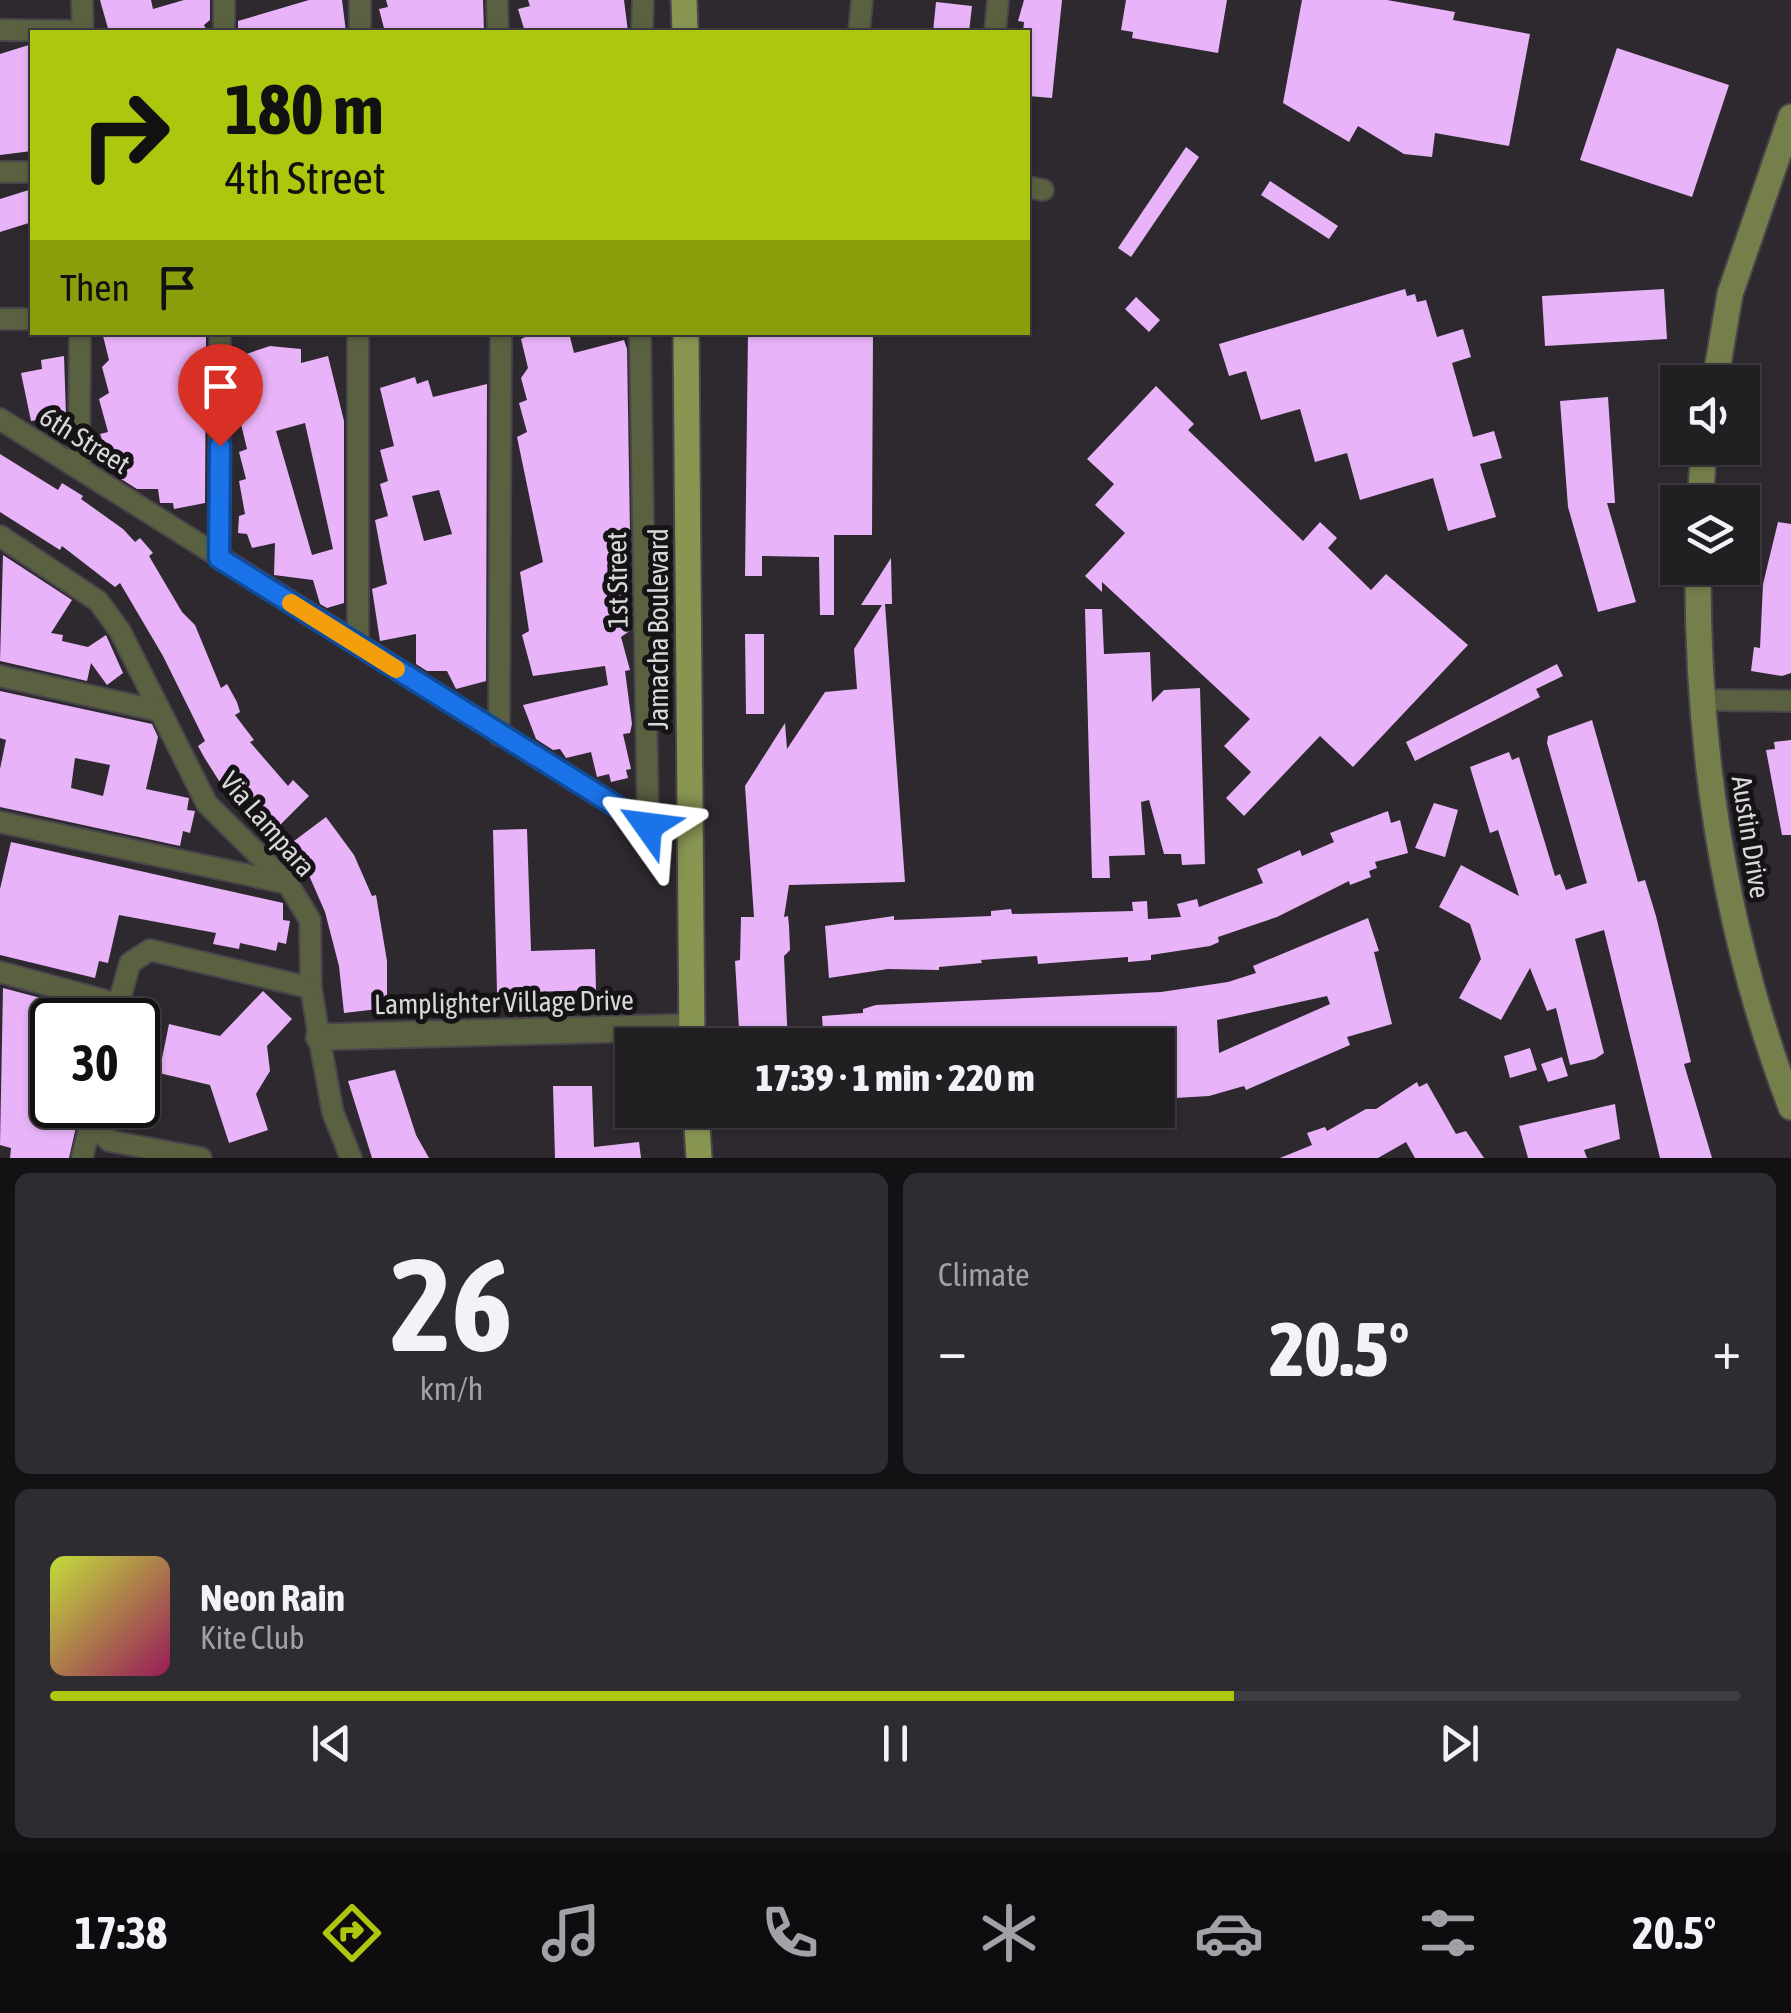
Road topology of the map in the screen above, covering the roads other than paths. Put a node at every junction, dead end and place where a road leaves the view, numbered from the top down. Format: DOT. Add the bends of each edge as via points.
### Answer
graph roads {
  1 [pos="82,0"];
  2 [pos="224,0"];
  3 [pos="360,0"];
  4 [pos="497,0"];
  5 [pos="643,0"];
  6 [pos="684,0"];
  7 [pos="862,0"];
  8 [pos="998,0"];
  9 [pos="0,30"];
  10 [pos="82,30"];
  11 [pos="224,30"];
  12 [pos="360,30"];
  13 [pos="498,30"];
  14 [pos="642,30"];
  15 [pos="685,30"];
  16 [pos="859,30"];
  17 [pos="995,30"];
  18 [pos="30,31"];
  19 [pos="1791,116"];
  20 [pos="0,172"];
  21 [pos="30,172"];
  22 [pos="0,319"];
  23 [pos="30,319"];
  24 [pos="80,335"];
  25 [pos="220,335"];
  26 [pos="358,335"];
  27 [pos="501,335"];
  28 [pos="640,335"];
  29 [pos="686,335"];
  30 [pos="1718,365"];
  31 [pos="0,419"];
  32 [pos="79,468"];
  33 [pos="0,536"];
  34 [pos="219,558"];
  35 [pos="1699,585"];
  36 [pos="358,645"];
  37 [pos="0,676"];
  38 [pos="1704,700"];
  39 [pos="1791,701"];
  40 [pos="160,710"];
  41 [pos="499,736"];
  42 [pos="0,822"];
  43 [pos="648,826"];
  44 [pos="288,884"];
  45 [pos="0,972"];
  46 [pos="311,988"];
  47 [pos="75,998"];
  48 [pos="120,998"];
  49 [pos="691,1028"];
  50 [pos="615,1036"];
  51 [pos="319,1037"];
  52 [pos="1791,1107"];
  53 [pos="89,1128"];
  54 [pos="97,1128"];
  55 [pos="697,1128"];
  56 [pos="82,1158"];
  57 [pos="202,1158"];
  58 [pos="351,1158"];
  59 [pos="699,1158"];
  1 -- 10 [label="street"];
  2 -- 11 [label="street"];
  3 -- 12 [label="street"];
  4 -- 13 [label="street"];
  5 -- 14 [label="street"];
  6 -- 15 [label="main road"];
  7 -- 16 [label="street"];
  8 -- 17 [label="street"];
  9 -- 18 [label="street"];
  19 -- 30 [label="main road" via="1730,294"];
  20 -- 21 [label="street"];
  22 -- 23 [label="street"];
  24 -- 32 [label="street"];
  25 -- 34 [label="street"];
  26 -- 36 [label="street"];
  27 -- 41 [label="street"];
  28 -- 43 [label="street, 1st Street"];
  29 -- 49 [label="main road, Jamacha Boulevard"];
  31 -- 32 [label="street, 6th Street"];
  32 -- 34 [label="street, 6th Street"];
  33 -- 40 [label="street, Via Lampara" via="98,601"];
  34 -- 36 [label="street, 6th Street"];
  35 -- 38 [label="main road, Austin Drive"];
  36 -- 41 [label="street, 6th Street"];
  37 -- 40 [label="street"];
  38 -- 39 [label="street"];
  38 -- 52 [label="main road, Austin Drive" via="1714,823 1740,954"];
  40 -- 44 [label="street, Via Lampara" via="207,804"];
  41 -- 43 [label="street, 6th Street"];
  42 -- 44 [label="street"];
  44 -- 46 [label="street, Via Lampara" via="310,920"];
  45 -- 47 [label="street"];
  46 -- 48 [label="street" via="150,950 130,963"];
  46 -- 51 [label="street, Via Lampara"];
  50 -- 51 [label="street, Lamplighter Village Drive"];
  51 -- 58 [label="street, Via Lampara" via="333,1113"];
  53 -- 56 [label="street"];
  54 -- 57 [label="street" via="110,1140"];
  55 -- 59 [label="main road"];
}
